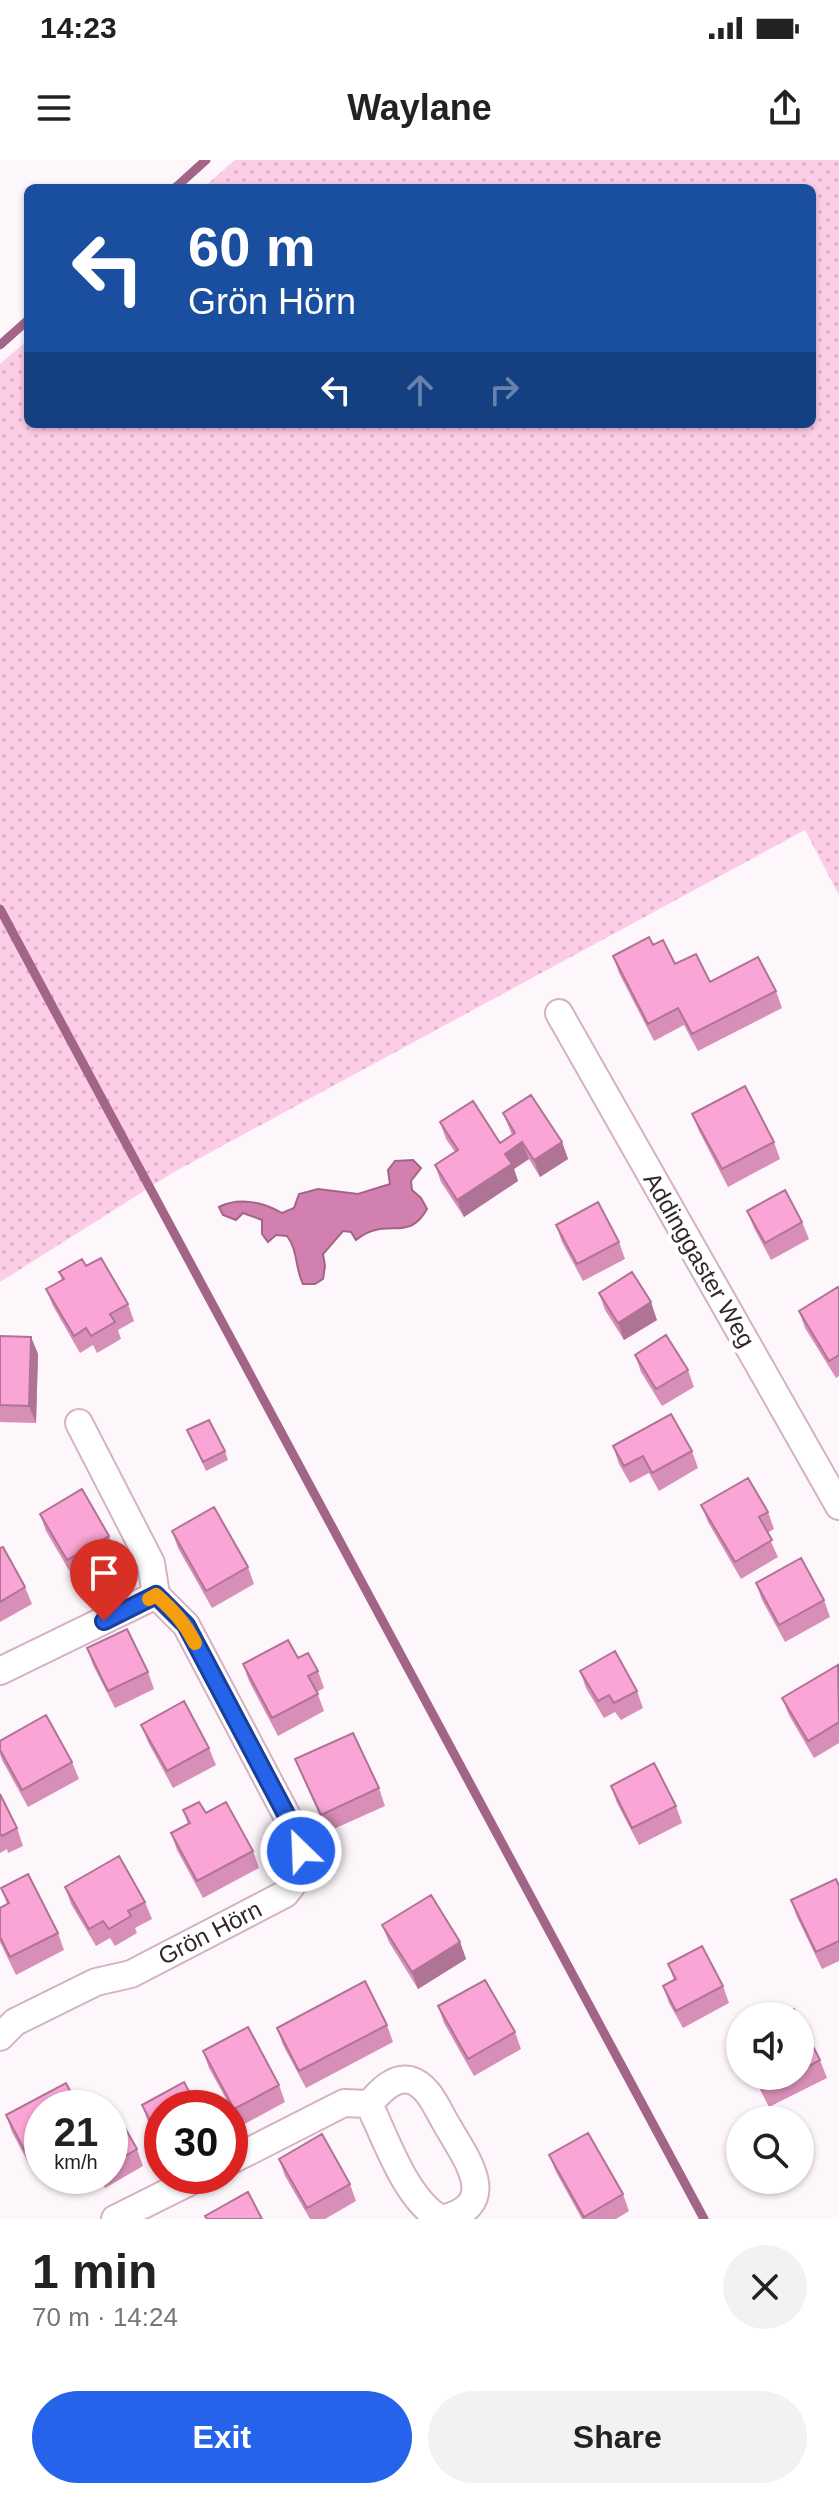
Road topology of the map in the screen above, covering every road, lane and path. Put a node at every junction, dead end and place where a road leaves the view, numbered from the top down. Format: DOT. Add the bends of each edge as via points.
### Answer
graph roads {
  1 [pos="559,1013"];
  2 [pos="79,1423"];
  3 [pos="839,1506"];
  4 [pos="156,1595"];
  5 [pos="0,1671"];
  6 [pos="0,2037"];
  7 [pos="369,2104"];
  8 [pos="248,2152"];
  9 [pos="168,2207"];
  10 [pos="115,2219"];
  11 [pos="441,2219"];
  1 -- 3 [label="street, Addinggaster Weg"];
  2 -- 4 [label="street" via="151,1563"];
  4 -- 5 [label="street"];
  4 -- 6 [label="street, Grön Hörn" via="186,1625 296,1833 302,1869 285,1894 131,1974 96,1982 15,2022"];
  7 -- 8 [label="street" via="344,2103"];
  7 -- 11 [label="street" via="415,2197"];
  7 -- 11 [label="street" via="389,2084 407,2079 424,2087 476,2181 473,2199 460,2215"];
  9 -- 10 [label="street"];
}
